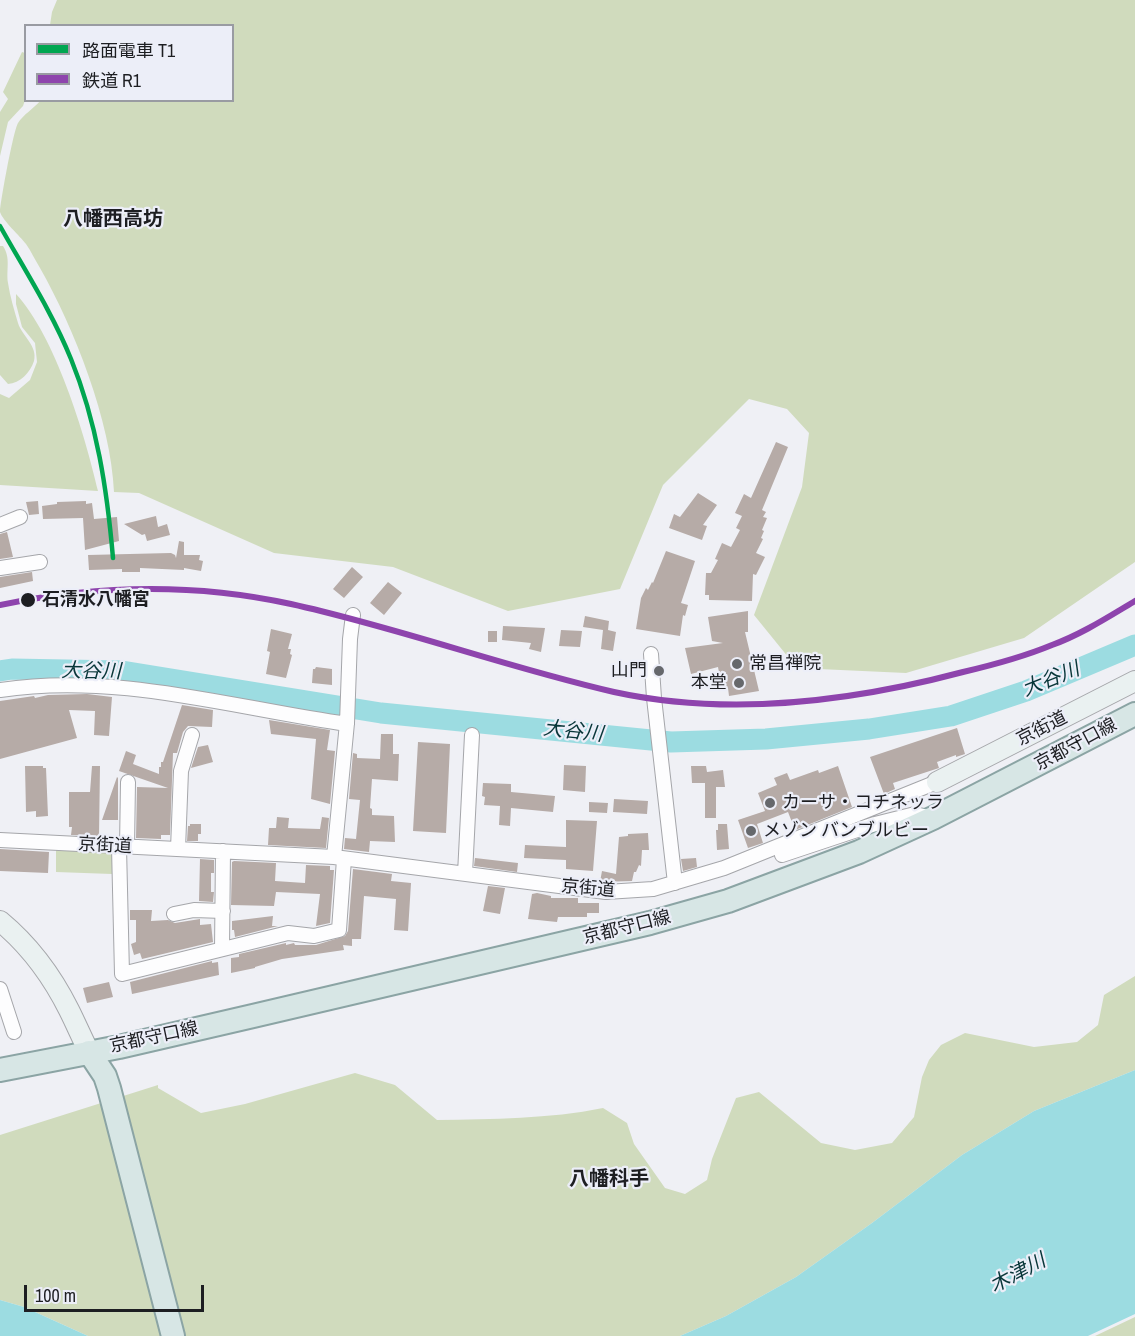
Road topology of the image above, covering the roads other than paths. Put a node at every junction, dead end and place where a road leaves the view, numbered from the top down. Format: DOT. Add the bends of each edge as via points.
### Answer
graph roads {
  1 [pos="20,517"];
  2 [pos="0,525"];
  3 [pos="40,562"];
  4 [pos="0,568"];
  5 [pos="353,615"];
  6 [pos="651,654"];
  7 [pos="1135,681"];
  8 [pos="0,690"];
  9 [pos="1135,714"];
  10 [pos="347,724"];
  11 [pos="192,735"];
  12 [pos="472,735"];
  13 [pos="128,782"];
  14 [pos="937,782"];
  15 [pos="933,818"];
  16 [pos="0,840"];
  17 [pos="123,847"];
  18 [pos="178,849"];
  19 [pos="223,851"];
  20 [pos="339,858"];
  21 [pos="724,868"];
  22 [pos="465,874"];
  23 [pos="675,883"];
  24 [pos="222,911"];
  25 [pos="174,914"];
  26 [pos="1,922"];
  27 [pos="222,950"];
  28 [pos="0,989"];
  29 [pos="14,1032"];
  30 [pos="89,1052"];
  31 [pos="0,1070"];
  32 [pos="102,1090"];
  33 [pos="158,1336"];
  34 [pos="173,1336"];
  1 -- 2 [label="street"];
  3 -- 4 [label="street"];
  5 -- 10 [label="street"];
  6 -- 23 [label="street"];
  7 -- 14 [label="street, 京街道"];
  8 -- 10 [label="street" via="78,686 132,690"];
  9 -- 15 [label="main road, 京都守口線"];
  10 -- 20 [label="street"];
  11 -- 18 [label="street" via="181,771"];
  12 -- 22 [label="street"];
  13 -- 17 [label="street"];
  14 -- 21 [label="street, 京街道"];
  15 -- 21 [label="street" via="915,814"];
  15 -- 30 [label="main road, 京都守口線" via="859,852 728,901 650,923"];
  16 -- 17 [label="street, 京街道"];
  17 -- 18 [label="street, 京街道"];
  17 -- 27 [label="street" via="122,974"];
  18 -- 19 [label="street, 京街道"];
  19 -- 20 [label="street, 京街道"];
  19 -- 24 [label="street"];
  20 -- 22 [label="street, 京街道"];
  20 -- 27 [label="street" via="339,930 314,936 288,933"];
  21 -- 23 [label="street, 京街道"];
  22 -- 23 [label="street, 京街道" via="606,892 653,889"];
  24 -- 25 [label="street"];
  24 -- 27 [label="street"];
  26 -- 30 [label="street" via="48,974"];
  28 -- 29 [label="street"];
  30 -- 31 [label="main road"];
  30 -- 32 [label="main road, 京都守口線" via="105,1076"];
  32 -- 33 [label="main road, 京都守口線"];
  32 -- 34 [label="main road, 京都守口線"];
}
